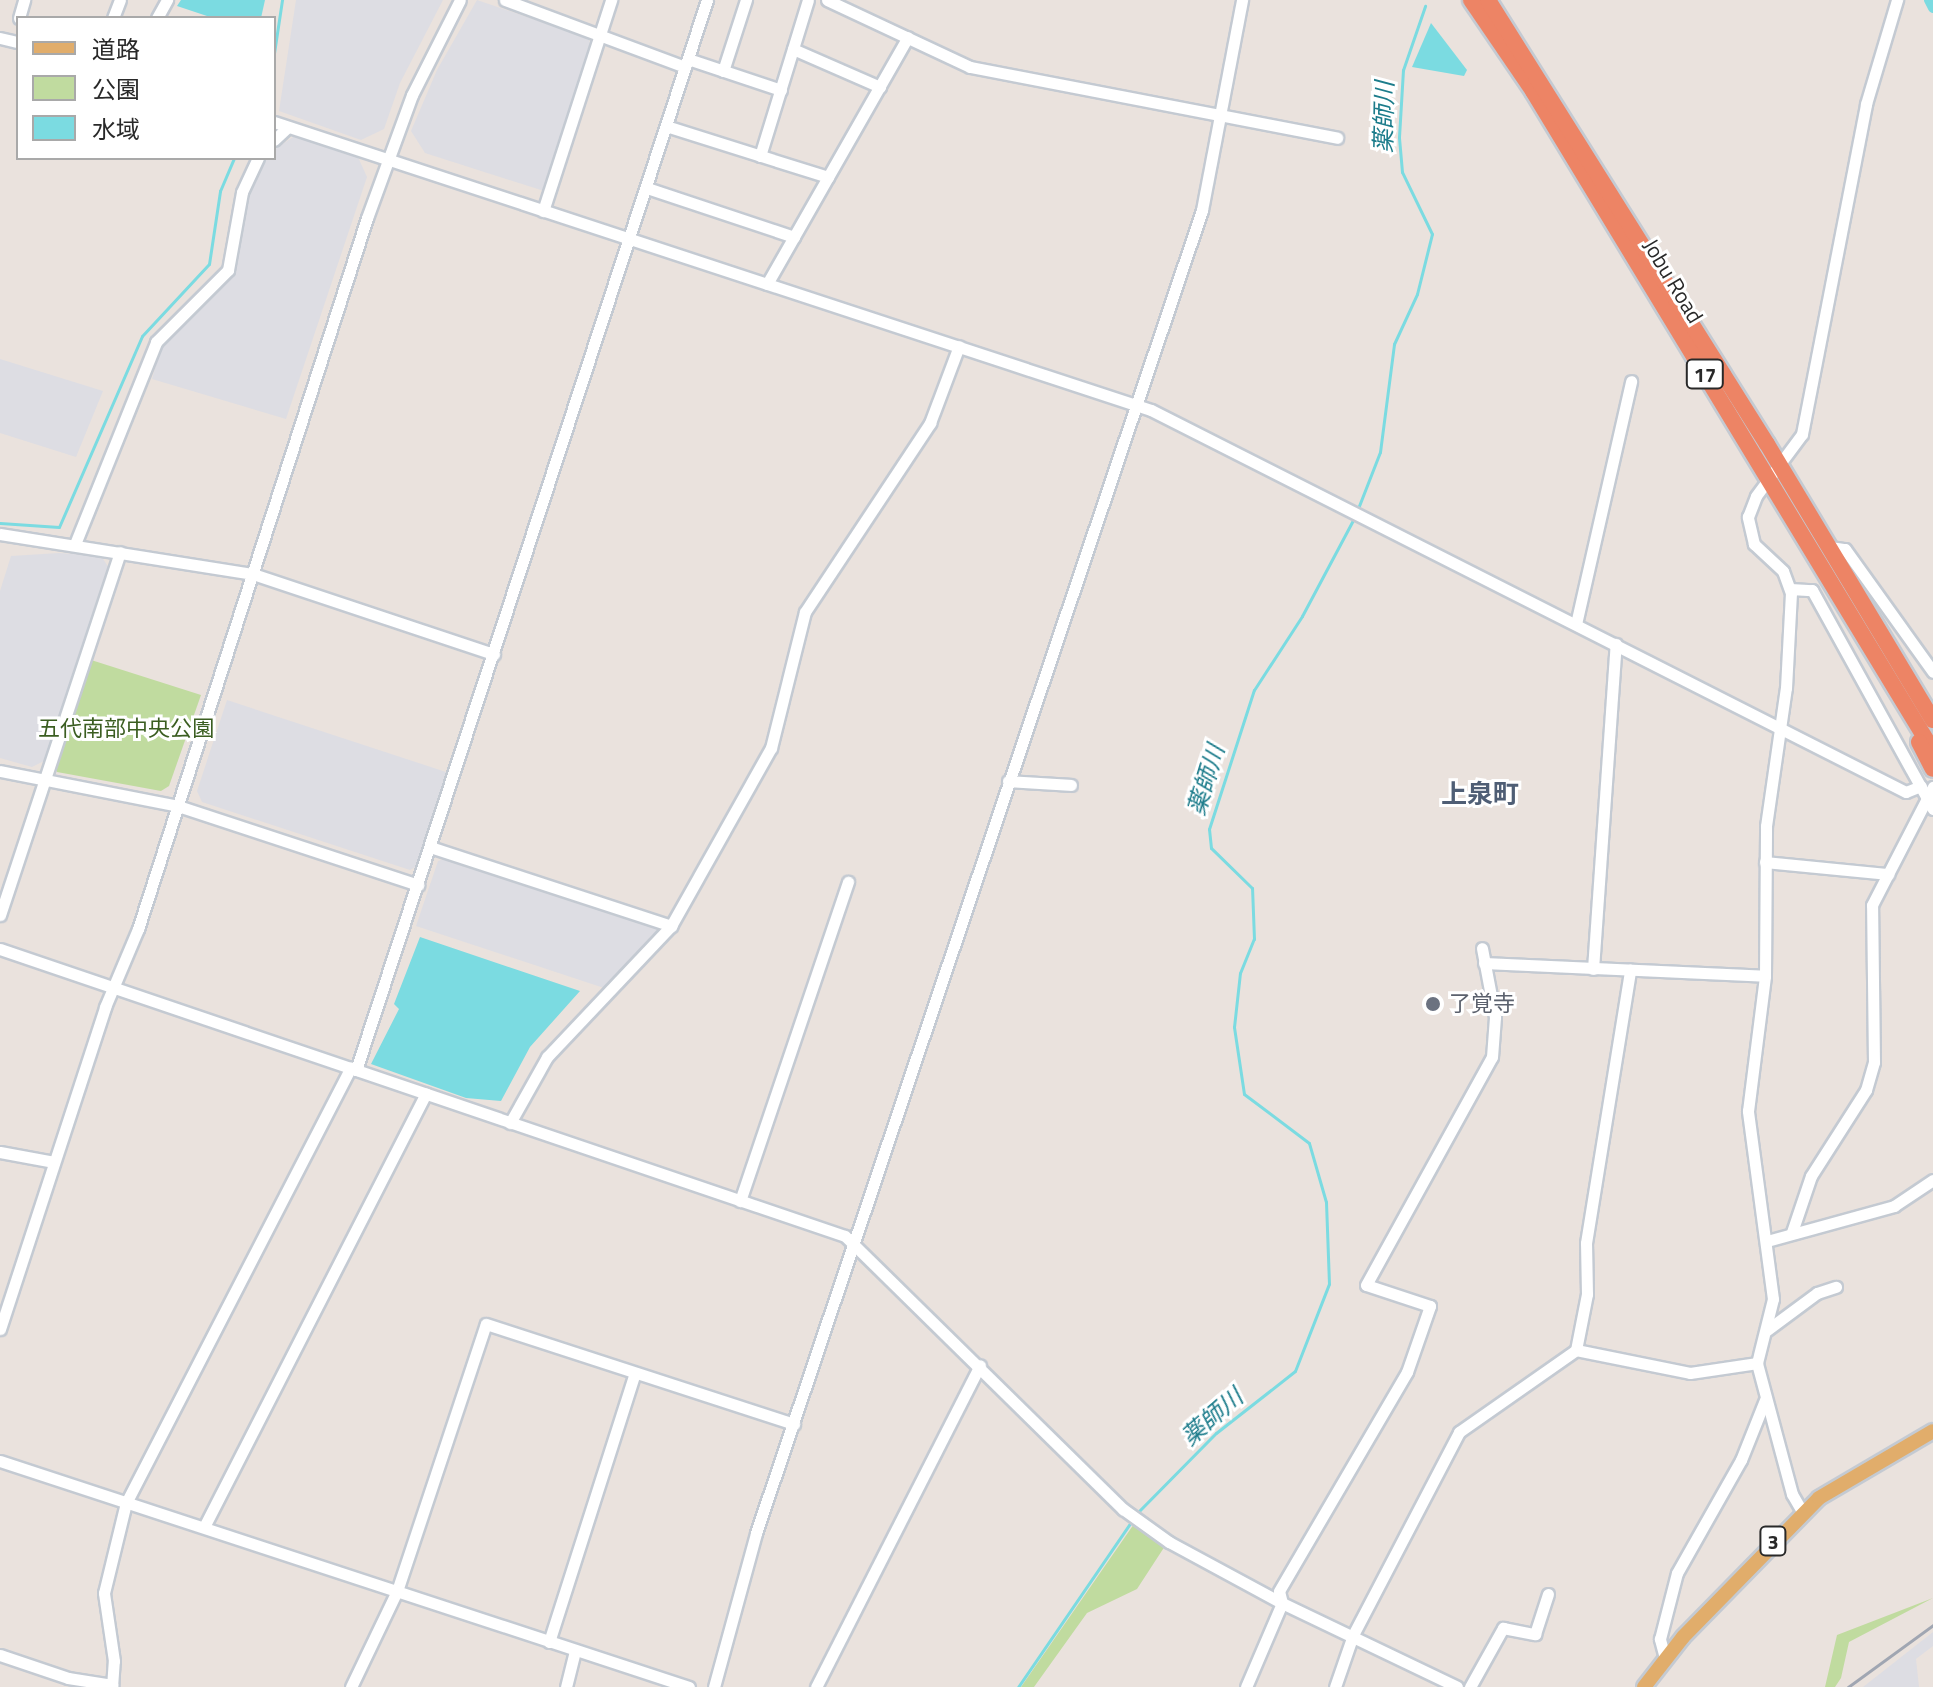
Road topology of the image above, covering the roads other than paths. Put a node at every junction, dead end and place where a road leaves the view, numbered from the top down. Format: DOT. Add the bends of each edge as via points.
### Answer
graph roads {
  1 [pos="460,0"];
  2 [pos="505,0"];
  3 [pos="611,0"];
  4 [pos="707,0"];
  5 [pos="746,0"];
  6 [pos="808,0"];
  7 [pos="827,0"];
  8 [pos="1242,0"];
  9 [pos="1471,0"];
  10 [pos="1488,0"];
  11 [pos="1897,0"];
  12 [pos="600,35"];
  13 [pos="908,37"];
  14 [pos="0,38"];
  15 [pos="16,41"];
  16 [pos="793,49"];
  17 [pos="686,63"];
  18 [pos="723,71"];
  19 [pos="880,87"];
  20 [pos="781,90"];
  21 [pos="1221,116"];
  22 [pos="276,123"];
  23 [pos="666,126"];
  24 [pos="288,127"];
  25 [pos="276,138"];
  26 [pos="1337,138"];
  27 [pos="760,156"];
  28 [pos="257,160"];
  29 [pos="388,161"];
  30 [pos="828,177"];
  31 [pos="647,188"];
  32 [pos="543,211"];
  33 [pos="794,237"];
  34 [pos="630,239"];
  35 [pos="767,284"];
  36 [pos="959,346"];
  37 [pos="1631,381"];
  38 [pos="1133,403"];
  39 [pos="1776,473"];
  40 [pos="0,534"];
  41 [pos="75,544"];
  42 [pos="1830,547"];
  43 [pos="120,552"];
  44 [pos="253,574"];
  45 [pos="1790,589"];
  46 [pos="1855,606"];
  47 [pos="1576,624"];
  48 [pos="1616,644"];
  49 [pos="494,654"];
  50 [pos="1933,672"];
  51 [pos="1933,698"];
  52 [pos="1933,720"];
  53 [pos="1782,727"];
  54 [pos="1933,751"];
  55 [pos="1933,769"];
  56 [pos="0,771"];
  57 [pos="43,781"];
  58 [pos="1008,781"];
  59 [pos="1071,785"];
  60 [pos="1928,795"];
  61 [pos="178,806"];
  62 [pos="430,847"];
  63 [pos="1765,862"];
  64 [pos="1888,874"];
  65 [pos="848,882"];
  66 [pos="418,885"];
  67 [pos="0,915"];
  68 [pos="671,926"];
  69 [pos="1482,948"];
  70 [pos="0,949"];
  71 [pos="1484,963"];
  72 [pos="1593,969"];
  73 [pos="1630,970"];
  74 [pos="1765,976"];
  75 [pos="111,990"];
  76 [pos="354,1069"];
  77 [pos="426,1094"];
  78 [pos="510,1123"];
  79 [pos="0,1152"];
  80 [pos="54,1162"];
  81 [pos="1933,1180"];
  82 [pos="740,1201"];
  83 [pos="1792,1232"];
  84 [pos="853,1240"];
  85 [pos="1767,1241"];
  86 [pos="1836,1287"];
  87 [pos="0,1329"];
  88 [pos="1767,1330"];
  89 [pos="1576,1350"];
  90 [pos="1757,1363"];
  91 [pos="980,1365"];
  92 [pos="635,1373"];
  93 [pos="1765,1400"];
  94 [pos="794,1424"];
  95 [pos="1933,1431"];
  96 [pos="0,1461"];
  97 [pos="126,1503"];
  98 [pos="1803,1513"];
  99 [pos="204,1527"];
  100 [pos="397,1591"];
  101 [pos="1548,1594"];
  102 [pos="1282,1603"];
  103 [pos="1353,1635"];
  104 [pos="549,1642"];
  105 [pos="575,1650"];
  106 [pos="0,1655"];
  107 [pos="1665,1658"];
  108 [pos="112,1686"];
  109 [pos="351,1687"];
  110 [pos="566,1687"];
  111 [pos="689,1687"];
  112 [pos="714,1687"];
  113 [pos="816,1687"];
  114 [pos="1246,1687"];
  115 [pos="1335,1687"];
  116 [pos="1457,1687"];
  117 [pos="1470,1687"];
  118 [pos="1644,1687"];
  1 -- 29 [label="street" via="412,95"];
  2 -- 12 [label="street"];
  3 -- 12 [label="street"];
  4 -- 17 [label="street"];
  5 -- 18 [label="street"];
  6 -- 16 [label="street"];
  7 -- 13 [label="street"];
  8 -- 21 [label="street"];
  9 -- 39 [label="highway, Jobu Road / 17"];
  10 -- 39 [label="highway, Jobu Road / 17"];
  11 -- 39 [label="street" via="1866,104 1802,434"];
  12 -- 17 [label="street"];
  12 -- 32 [label="street"];
  13 -- 19 [label="street"];
  13 -- 21 [label="street" via="970,67"];
  14 -- 15 [label="street"];
  16 -- 19 [label="street"];
  16 -- 20 [label="street"];
  17 -- 18 [label="street"];
  17 -- 23 [label="street"];
  18 -- 20 [label="street"];
  19 -- 30 [label="street"];
  20 -- 27 [label="street"];
  21 -- 26 [label="street"];
  21 -- 38 [label="street" via="1202,210"];
  22 -- 24 [label="street"];
  23 -- 27 [label="street"];
  23 -- 31 [label="street"];
  24 -- 25 [label="street"];
  24 -- 29 [label="street"];
  27 -- 30 [label="street"];
  28 -- 41 [label="street" via="238,208 228,270 156,342"];
  29 -- 32 [label="street"];
  29 -- 44 [label="street"];
  30 -- 33 [label="street"];
  31 -- 33 [label="street"];
  31 -- 34 [label="street"];
  32 -- 34 [label="street"];
  33 -- 35 [label="street"];
  34 -- 35 [label="street"];
  34 -- 49 [label="street"];
  35 -- 36 [label="street"];
  36 -- 38 [label="street"];
  36 -- 68 [label="street" via="930,423 805,612 771,748"];
  37 -- 47 [label="street"];
  38 -- 47 [label="street"];
  38 -- 58 [label="street"];
  39 -- 42 [label="highway, Jobu Road / 17"];
  39 -- 45 [label="street" via="1752,503 1748,525 1754,544 1783,571"];
  39 -- 46 [label="highway, Jobu Road / 17"];
  40 -- 41 [label="street"];
  41 -- 43 [label="street"];
  42 -- 46 [label="highway, Jobu Road / 17"];
  42 -- 50 [label="street" via="1845,549"];
  43 -- 44 [label="street"];
  43 -- 57 [label="street"];
  44 -- 49 [label="street"];
  44 -- 61 [label="street"];
  45 -- 53 [label="street"];
  45 -- 60 [label="street" via="1812,590"];
  46 -- 51 [label="highway"];
  46 -- 52 [label="highway, Jobu Road / 17"];
  46 -- 54 [label="highway, Jobu Road / 17"];
  46 -- 55 [label="highway"];
  47 -- 48 [label="street"];
  48 -- 53 [label="street"];
  48 -- 72 [label="street"];
  49 -- 62 [label="street"];
  53 -- 60 [label="street" via="1906,792"];
  53 -- 63 [label="street"];
  56 -- 57 [label="street"];
  57 -- 61 [label="street"];
  57 -- 67 [label="street"];
  58 -- 59 [label="street"];
  58 -- 84 [label="street"];
  60 -- 64 [label="street"];
  61 -- 66 [label="street"];
  61 -- 75 [label="street" via="138,929"];
  62 -- 66 [label="street"];
  62 -- 68 [label="street"];
  63 -- 64 [label="street"];
  63 -- 74 [label="street"];
  64 -- 83 [label="street" via="1872,905 1874,1062 1866,1090 1811,1176"];
  65 -- 82 [label="street"];
  66 -- 76 [label="street"];
  68 -- 78 [label="street" via="547,1057"];
  69 -- 71 [label="street"];
  70 -- 75 [label="street"];
  71 -- 72 [label="street"];
  71 -- 102 [label="street" via="1495,1017 1492,1057 1366,1285 1430,1306 1407,1372 1279,1591"];
  72 -- 73 [label="street"];
  73 -- 74 [label="street"];
  73 -- 89 [label="street" via="1586,1243 1587,1294"];
  74 -- 85 [label="street" via="1748,1111"];
  75 -- 76 [label="street"];
  75 -- 80 [label="street"];
  76 -- 77 [label="street"];
  76 -- 97 [label="street"];
  77 -- 78 [label="street"];
  77 -- 99 [label="street"];
  78 -- 82 [label="street"];
  79 -- 80 [label="street"];
  80 -- 87 [label="street"];
  81 -- 83 [label="street" via="1894,1206"];
  82 -- 84 [label="street"];
  83 -- 85 [label="street"];
  84 -- 91 [label="street"];
  84 -- 94 [label="street"];
  85 -- 88 [label="street" via="1773,1299"];
  86 -- 88 [label="street" via="1817,1293"];
  88 -- 90 [label="street"];
  89 -- 90 [label="street" via="1690,1373"];
  89 -- 103 [label="street" via="1459,1432"];
  90 -- 93 [label="street"];
  91 -- 102 [label="street" via="1123,1509 1169,1542"];
  91 -- 113 [label="street"];
  92 -- 94 [label="street"];
  92 -- 100 [label="street" via="486,1324"];
  92 -- 104 [label="street"];
  93 -- 98 [label="street" via="1792,1494"];
  93 -- 107 [label="street" via="1741,1460 1677,1573 1660,1639"];
  94 -- 112 [label="street" via="733,1600"];
  95 -- 98 [label="main road, 3" via="1837,1486"];
  96 -- 97 [label="street"];
  97 -- 99 [label="street"];
  97 -- 108 [label="street" via="104,1593 114,1661"];
  98 -- 107 [label="main road, 3"];
  99 -- 100 [label="street"];
  100 -- 104 [label="street"];
  100 -- 109 [label="street"];
  101 -- 117 [label="street" via="1535,1634 1503,1628"];
  102 -- 103 [label="street"];
  102 -- 114 [label="street"];
  103 -- 115 [label="street"];
  103 -- 116 [label="street"];
  104 -- 105 [label="street"];
  105 -- 110 [label="street"];
  105 -- 111 [label="street"];
  106 -- 108 [label="street" via="68,1678"];
  107 -- 118 [label="main road, 3"];
}
